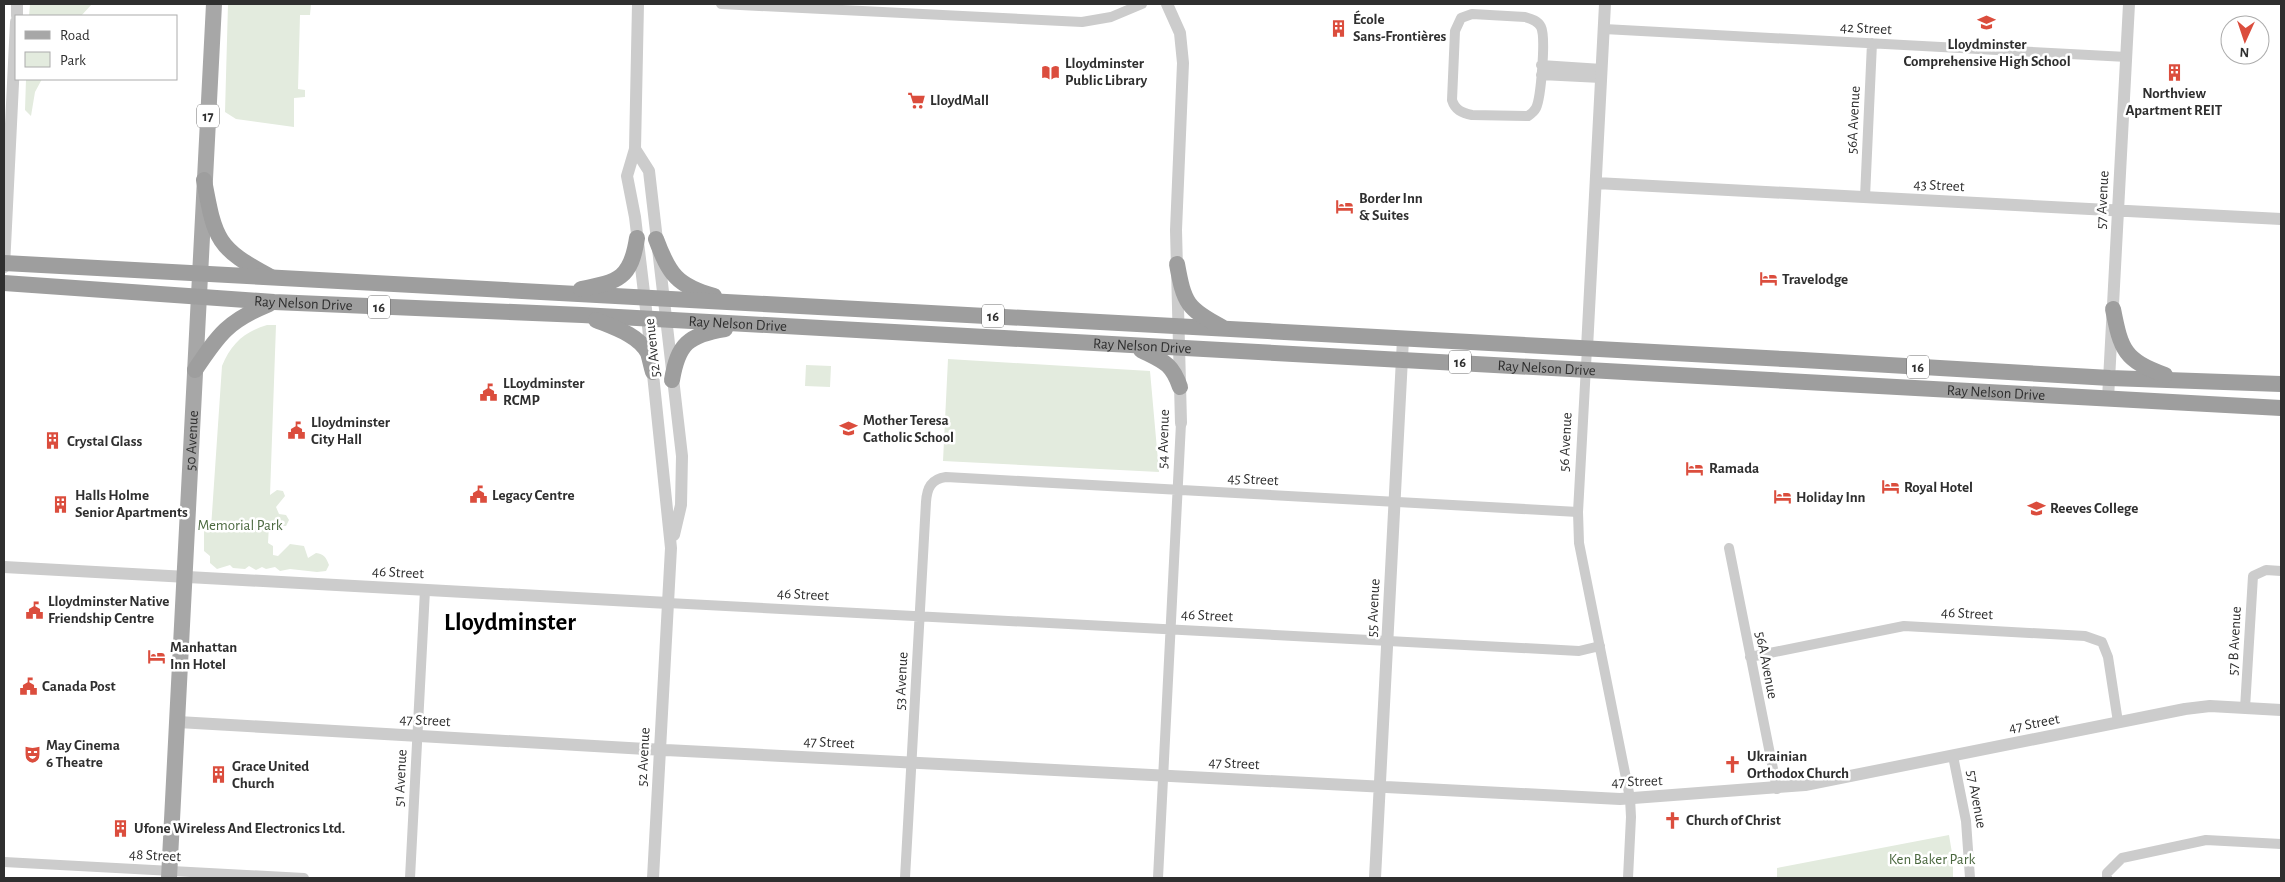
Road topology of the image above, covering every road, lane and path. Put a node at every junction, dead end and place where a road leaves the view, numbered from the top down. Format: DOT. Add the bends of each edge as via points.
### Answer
graph roads {
  1 [pos="214,4"];
  2 [pos="638,4"];
  3 [pos="721,4"];
  4 [pos="1142,4"];
  5 [pos="1167,4"];
  6 [pos="1605,4"];
  7 [pos="2130,4"];
  8 [pos="1604,29"];
  9 [pos="15,33"];
  10 [pos="1872,43"];
  11 [pos="2126,56"];
  12 [pos="1541,70"];
  13 [pos="1602,74"];
  14 [pos="7,124"];
  15 [pos="635,149"];
  16 [pos="204,180"];
  17 [pos="1596,182"];
  18 [pos="1865,197"];
  19 [pos="2118,212"];
  20 [pos="2281,219"];
  21 [pos="637,238"];
  22 [pos="656,239"];
  23 [pos="4,263"];
  24 [pos="1177,264"];
  25 [pos="4,267"];
  26 [pos="199,275"];
  27 [pos="275,279"];
  28 [pos="4,283"];
  29 [pos="556,293"];
  30 [pos="833,296"];
  31 [pos="198,297"];
  32 [pos="644,298"];
  33 [pos="663,299"];
  34 [pos="274,302"];
  35 [pos="740,304"];
  36 [pos="807,307"];
  37 [pos="2113,309"];
  38 [pos="582,315"];
  39 [pos="647,319"];
  40 [pos="665,320"];
  41 [pos="753,325"];
  42 [pos="1178,327"];
  43 [pos="1229,330"];
  44 [pos="1403,339"];
  45 [pos="1135,346"];
  46 [pos="1179,348"];
  47 [pos="1587,348"];
  48 [pos="1402,359"];
  49 [pos="195,370"];
  50 [pos="1585,370"];
  51 [pos="653,372"];
  52 [pos="2110,378"];
  53 [pos="672,380"];
  54 [pos="2178,380"];
  55 [pos="2281,384"];
  56 [pos="1180,387"];
  57 [pos="2108,399"];
  58 [pos="2281,408"];
  59 [pos="1181,423"];
  60 [pos="929,486"];
  61 [pos="1178,490"];
  62 [pos="1395,502"];
  63 [pos="1578,512"];
  64 [pos="671,548"];
  65 [pos="1729,548"];
  66 [pos="4,567"];
  67 [pos="2281,571"];
  68 [pos="185,577"];
  69 [pos="425,590"];
  70 [pos="668,603"];
  71 [pos="919,616"];
  72 [pos="1171,630"];
  73 [pos="1388,641"];
  74 [pos="1600,646"];
  75 [pos="1750,657"];
  76 [pos="2245,708"];
  77 [pos="2281,710"];
  78 [pos="178,722"];
  79 [pos="2118,722"];
  80 [pos="418,736"];
  81 [pos="660,750"];
  82 [pos="1952,756"];
  83 [pos="911,763"];
  84 [pos="1164,776"];
  85 [pos="1381,787"];
  86 [pos="1777,789"];
  87 [pos="1630,798"];
  88 [pos="2281,844"];
  89 [pos="4,862"];
  90 [pos="170,875"];
  91 [pos="304,878"];
  92 [pos="410,878"];
  93 [pos="654,878"];
  94 [pos="905,878"];
  95 [pos="1158,878"];
  96 [pos="1376,878"];
  97 [pos="1628,878"];
  98 [pos="1970,878"];
  99 [pos="2106,878"];
  1 -- 16 [label="main road, 50 Avenue / 17"];
  2 -- 15 [label="street, 52 Avenue"];
  3 -- 4 [label="street" via="1082,22 1111,18"];
  5 -- 24 [label="street, 54 Avenue" via="1180,33 1184,62 1177,190"];
  6 -- 8 [label="street, 56 Avenue"];
  7 -- 11 [label="street, 57 Avenue"];
  8 -- 10 [label="street, 42 Street"];
  8 -- 13 [label="street, 56 Avenue"];
  9 -- 14 [label="street"];
  10 -- 11 [label="street, 42 Street"];
  10 -- 18 [label="street, 56A Avenue"];
  11 -- 19 [label="street, 57 Avenue"];
  12 -- 12 [label="street" via="1542,31 1534,20 1472,14 1461,18 1457,24 1452,100 1458,110 1472,115 1528,116 1536,108"];
  12 -- 13 [label="street"];
  13 -- 17 [label="street, 56 Avenue"];
  14 -- 23 [label="street"];
  15 -- 21 [label="street, 52 Avenue" via="627,176"];
  15 -- 22 [label="street, 52 Avenue" via="649,171"];
  16 -- 26 [label="main road, 50 Avenue / 17"];
  16 -- 27 [label="highway" via="213,224 223,244 240,259"];
  17 -- 18 [label="street, 43 Street"];
  17 -- 47 [label="street, 56 Avenue"];
  18 -- 19 [label="street, 43 Street"];
  19 -- 20 [label="street, 43 Street"];
  19 -- 37 [label="street, 57 Avenue"];
  21 -- 29 [label="highway" via="631,265 624,275 594,286"];
  21 -- 32 [label="street, 52 Avenue"];
  22 -- 33 [label="street, 52 Avenue"];
  22 -- 35 [label="highway" via="665,263 681,282 700,293"];
  23 -- 25 [label="street"];
  23 -- 26 [label="highway, Ray Nelson Drive / 16"];
  24 -- 42 [label="street, 54 Avenue"];
  24 -- 43 [label="highway" via="1182,290 1190,307"];
  26 -- 27 [label="highway, Ray Nelson Drive / 16"];
  26 -- 31 [label="main road, 50 Avenue"];
  27 -- 29 [label="highway, Ray Nelson Drive / 16"];
  28 -- 31 [label="highway, Ray Nelson Drive / 16"];
  29 -- 32 [label="highway, Ray Nelson Drive / 16"];
  30 -- 36 [label="highway"];
  31 -- 34 [label="highway, Ray Nelson Drive / 16"];
  31 -- 49 [label="main road, 50 Avenue"];
  32 -- 33 [label="highway, Ray Nelson Drive / 16"];
  32 -- 39 [label="street, 52 Avenue"];
  33 -- 35 [label="highway, Ray Nelson Drive / 16"];
  33 -- 40 [label="street, 52 Avenue"];
  34 -- 38 [label="highway, Ray Nelson Drive / 16"];
  34 -- 49 [label="highway" via="229,325"];
  35 -- 36 [label="highway, Ray Nelson Drive / 16"];
  36 -- 42 [label="highway, Ray Nelson Drive / 16"];
  37 -- 52 [label="street, 57 Avenue"];
  37 -- 54 [label="highway" via="2118,335 2129,356 2141,366"];
  38 -- 39 [label="highway, Ray Nelson Drive / 16"];
  38 -- 51 [label="highway" via="622,331 641,345"];
  39 -- 40 [label="highway, Ray Nelson Drive / 16"];
  39 -- 51 [label="street, 52 Avenue"];
  40 -- 41 [label="highway, Ray Nelson Drive / 16"];
  40 -- 53 [label="street, 52 Avenue"];
  41 -- 45 [label="highway, Ray Nelson Drive / 16"];
  41 -- 53 [label="highway" via="706,333 689,340 678,355"];
  42 -- 43 [label="highway, Ray Nelson Drive / 16"];
  42 -- 46 [label="street, 54 Avenue"];
  43 -- 44 [label="highway, Ray Nelson Drive / 16"];
  44 -- 47 [label="highway, Ray Nelson Drive / 16"];
  44 -- 48 [label="street, 55 Avenue"];
  45 -- 46 [label="highway, Ray Nelson Drive / 16"];
  45 -- 56 [label="highway" via="1163,360 1174,370"];
  46 -- 48 [label="highway, Ray Nelson Drive / 16"];
  46 -- 56 [label="street, 54 Avenue"];
  47 -- 50 [label="street, 56 Avenue"];
  47 -- 52 [label="highway, Ray Nelson Drive / 16"];
  48 -- 50 [label="highway, Ray Nelson Drive / 16"];
  48 -- 62 [label="street, 55 Avenue"];
  49 -- 68 [label="main road, 50 Avenue"];
  50 -- 57 [label="highway, Ray Nelson Drive / 16"];
  50 -- 63 [label="street, 56 Avenue"];
  51 -- 64 [label="street, 52 Avenue"];
  52 -- 54 [label="highway, Ray Nelson Drive / 16"];
  52 -- 57 [label="street, 57 Avenue"];
  53 -- 64 [label="street, 52 Avenue" via="682,474 681,505"];
  54 -- 55 [label="highway, Ray Nelson Drive / 16"];
  56 -- 59 [label="street, 54 Avenue"];
  57 -- 58 [label="highway, Ray Nelson Drive / 16"];
  59 -- 61 [label="street, 54 Avenue"];
  60 -- 61 [label="street, 45 Street" via="934,480 946,478"];
  60 -- 71 [label="street, 53 Avenue"];
  61 -- 62 [label="street, 45 Street"];
  61 -- 72 [label="street, 54 Avenue"];
  62 -- 63 [label="street, 45 Street"];
  62 -- 73 [label="street, 55 Avenue"];
  63 -- 74 [label="street, 56 Avenue" via="1579,544"];
  64 -- 70 [label="street, 52 Avenue"];
  65 -- 75 [label="street, 56A Avenue"];
  66 -- 68 [label="street, 46 Street"];
  67 -- 76 [label="street, 57 B Avenue" via="2266,570 2253,576"];
  68 -- 69 [label="street, 46 Street"];
  68 -- 78 [label="main road, 50 Avenue"];
  69 -- 70 [label="street, 46 Street"];
  69 -- 80 [label="street, 51 Avenue"];
  70 -- 71 [label="street, 46 Street"];
  70 -- 81 [label="street, 52 Avenue"];
  71 -- 72 [label="street, 46 Street"];
  71 -- 83 [label="street, 53 Avenue"];
  72 -- 73 [label="street, 46 Street"];
  72 -- 84 [label="street, 54 Avenue"];
  73 -- 74 [label="street, 46 Street" via="1578,651"];
  73 -- 85 [label="street, 55 Avenue"];
  74 -- 87 [label="street, 56 Avenue"];
  75 -- 79 [label="street, 46 Street" via="1904,626 2085,636 2102,642 2108,657"];
  75 -- 86 [label="street, 56A Avenue"];
  76 -- 77 [label="street, 47 Street"];
  76 -- 79 [label="street, 47 Street" via="2210,706"];
  78 -- 80 [label="street, 47 Street"];
  78 -- 90 [label="main road, 50 Avenue"];
  79 -- 82 [label="street, 47 Street"];
  80 -- 81 [label="street, 47 Street"];
  80 -- 92 [label="street, 51 Avenue"];
  81 -- 83 [label="street, 47 Street"];
  81 -- 93 [label="street, 52 Avenue"];
  82 -- 86 [label="street, 47 Street"];
  82 -- 98 [label="street, 57 Avenue" via="1966,821"];
  83 -- 84 [label="street, 47 Street"];
  83 -- 94 [label="street, 53 Avenue"];
  84 -- 85 [label="street, 47 Street"];
  84 -- 95 [label="street, 54 Avenue"];
  85 -- 87 [label="street, 47 Street"];
  85 -- 96 [label="street, 55 Avenue"];
  86 -- 87 [label="street, 47 Street"];
  87 -- 97 [label="street, 56 Avenue"];
  88 -- 99 [label="street" via="2206,840 2122,858"];
  89 -- 90 [label="street, 48 Street"];
  90 -- 91 [label="street, 48 Street"];
}
